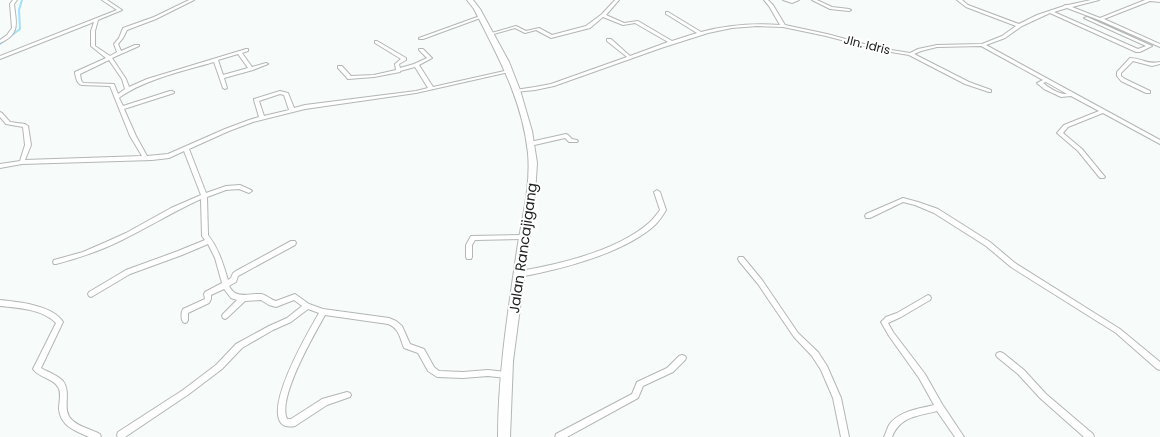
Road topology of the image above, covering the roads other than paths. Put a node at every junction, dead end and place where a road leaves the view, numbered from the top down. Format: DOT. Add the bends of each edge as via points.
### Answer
graph roads {
  1 [pos="16,0"];
  2 [pos="104,0"];
  3 [pos="192,0"];
  4 [pos="470,0"];
  5 [pos="617,0"];
  6 [pos="766,0"];
  7 [pos="785,0"];
  8 [pos="797,0"];
  9 [pos="814,0"];
  10 [pos="959,0"];
  11 [pos="1097,0"];
  12 [pos="1150,0"];
  13 [pos="1160,1"];
  14 [pos="1064,7"];
  15 [pos="849,10"];
  16 [pos="1051,12"];
  17 [pos="667,13"];
  18 [pos="603,15"];
  19 [pos="481,17"];
  20 [pos="1100,19"];
  21 [pos="96,21"];
  22 [pos="783,26"];
  23 [pos="1020,26"];
  24 [pos="1108,27"];
  25 [pos="1097,32"];
  26 [pos="490,34"];
  27 [pos="701,34"];
  28 [pos="421,38"];
  29 [pos="609,40"];
  30 [pos="0,42"];
  31 [pos="377,42"];
  32 [pos="673,43"];
  33 [pos="137,46"];
  34 [pos="982,46"];
  35 [pos="1160,46"];
  36 [pos="246,50"];
  37 [pos="421,50"];
  38 [pos="239,52"];
  39 [pos="120,53"];
  40 [pos="910,54"];
  41 [pos="629,57"];
  42 [pos="0,58"];
  43 [pos="110,58"];
  44 [pos="215,59"];
  45 [pos="1160,63"];
  46 [pos="266,64"];
  47 [pos="416,66"];
  48 [pos="340,67"];
  49 [pos="250,68"];
  50 [pos="398,70"];
  51 [pos="509,71"];
  52 [pos="220,78"];
  53 [pos="1047,80"];
  54 [pos="224,88"];
  55 [pos="431,88"];
  56 [pos="128,89"];
  57 [pos="517,91"];
  58 [pos="989,91"];
  59 [pos="172,92"];
  60 [pos="1148,92"];
  61 [pos="1072,94"];
  62 [pos="117,98"];
  63 [pos="122,108"];
  64 [pos="292,110"];
  65 [pos="1104,111"];
  66 [pos="0,114"];
  67 [pos="262,118"];
  68 [pos="575,142"];
  69 [pos="1160,142"];
  70 [pos="530,144"];
  71 [pos="186,149"];
  72 [pos="145,158"];
  73 [pos="22,162"];
  74 [pos="0,166"];
  75 [pos="1102,177"];
  76 [pos="249,191"];
  77 [pos="657,192"];
  78 [pos="204,195"];
  79 [pos="868,216"];
  80 [pos="524,237"];
  81 [pos="209,240"];
  82 [pos="293,243"];
  83 [pos="469,257"];
  84 [pos="741,259"];
  85 [pos="56,262"];
  86 [pos="520,274"];
  87 [pos="226,284"];
  88 [pos="91,294"];
  89 [pos="243,298"];
  90 [pos="928,298"];
  91 [pos="0,303"];
  92 [pos="308,306"];
  93 [pos="323,312"];
  94 [pos="225,316"];
  95 [pos="185,320"];
  96 [pos="1000,355"];
  97 [pos="682,358"];
  98 [pos="1160,367"];
  99 [pos="506,375"];
  100 [pos="347,395"];
  101 [pos="939,407"];
  102 [pos="121,435"];
  103 [pos="97,437"];
  104 [pos="504,437"];
  105 [pos="559,437"];
  106 [pos="845,437"];
  107 [pos="888,437"];
  108 [pos="960,437"];
  109 [pos="1090,437"];
  1 -- 30 [label="street" via="12,4 14,28 9,36"];
  2 -- 21 [label="street" via="120,10"];
  3 -- 39 [label="street" via="153,20 125,28 116,44"];
  4 -- 19 [label="main road, Jalan Rancajigang"];
  5 -- 18 [label="street"];
  6 -- 22 [label="street" via="772,5"];
  7 -- 8 [label="street"];
  9 -- 15 [label="street" via="831,8"];
  10 -- 23 [label="street" via="967,6"];
  11 -- 14 [label="street"];
  12 -- 13 [label="street"];
  12 -- 20 [label="street"];
  14 -- 16 [label="street"];
  14 -- 20 [label="street"];
  14 -- 24 [label="street"];
  16 -- 23 [label="street"];
  16 -- 25 [label="street"];
  17 -- 27 [label="street"];
  18 -- 26 [label="street" via="588,27 551,37 537,28 524,32 516,27"];
  18 -- 32 [label="street" via="623,24 636,22"];
  19 -- 26 [label="main road, Jalan Rancajigang"];
  19 -- 28 [label="street"];
  20 -- 35 [label="street"];
  21 -- 42 [label="street"];
  21 -- 43 [label="street" via="93,46"];
  22 -- 27 [label="street, Jln. Idris" via="751,24"];
  22 -- 40 [label="street, Jln. Idris"];
  23 -- 34 [label="street" via="998,40"];
  24 -- 25 [label="street"];
  24 -- 25 [label="street" via="1150,46 1138,51"];
  26 -- 51 [label="main road, Jalan Rancajigang"];
  27 -- 32 [label="street, Jln. Idris"];
  29 -- 41 [label="street"];
  31 -- 50 [label="street" via="404,59 397,64"];
  32 -- 41 [label="street, Jln. Idris"];
  33 -- 39 [label="street"];
  34 -- 40 [label="street, Jln. Idris" via="937,46"];
  34 -- 53 [label="street"];
  36 -- 38 [label="street"];
  37 -- 47 [label="street" via="430,58"];
  38 -- 44 [label="street"];
  38 -- 49 [label="street"];
  39 -- 43 [label="street"];
  40 -- 58 [label="street" via="967,84"];
  41 -- 57 [label="street, Jln. Idris" via="537,89"];
  43 -- 56 [label="street"];
  43 -- 62 [label="street" via="76,75 82,84 111,85"];
  44 -- 52 [label="street"];
  44 -- 56 [label="street"];
  45 -- 60 [label="street" via="1152,65 1132,59 1119,73 1123,80"];
  46 -- 49 [label="street"];
  47 -- 50 [label="street"];
  47 -- 55 [label="street"];
  48 -- 50 [label="street" via="350,78 388,74"];
  49 -- 52 [label="street"];
  51 -- 55 [label="street"];
  51 -- 57 [label="main road, Jalan Rancajigang"];
  52 -- 54 [label="street"];
  53 -- 61 [label="street"];
  53 -- 61 [label="street" via="1039,83 1063,96"];
  55 -- 64 [label="street"];
  56 -- 62 [label="street"];
  57 -- 70 [label="main road, Jalan Rancajigang"];
  59 -- 63 [label="street"];
  61 -- 65 [label="street"];
  62 -- 63 [label="street"];
  63 -- 72 [label="street"];
  64 -- 67 [label="street"];
  64 -- 67 [label="street" via="286,94 280,92 256,100"];
  65 -- 69 [label="street"];
  65 -- 75 [label="street" via="1066,126 1060,134 1080,150"];
  66 -- 73 [label="street" via="8,123 25,126 28,145"];
  67 -- 71 [label="street" via="226,130"];
  68 -- 70 [label="street" via="566,136"];
  70 -- 80 [label="main road, Jalan Rancajigang" via="534,184"];
  71 -- 72 [label="street" via="169,156"];
  71 -- 78 [label="street"];
  72 -- 73 [label="street"];
  73 -- 74 [label="street"];
  76 -- 78 [label="street" via="237,186"];
  77 -- 86 [label="street" via="663,210 655,222 642,232 599,254 565,265"];
  78 -- 81 [label="street" via="204,232"];
  78 -- 85 [label="street" via="92,251"];
  79 -- 98 [label="street" via="903,200 936,211 988,244 1013,266 1118,331"];
  80 -- 83 [label="street" via="473,238 469,245"];
  80 -- 86 [label="main road, Jalan Rancajigang"];
  81 -- 87 [label="street"];
  81 -- 88 [label="street" via="128,272"];
  82 -- 87 [label="street" via="238,273 234,280"];
  84 -- 106 [label="street" via="796,335 820,360 831,381"];
  86 -- 99 [label="main road, Jalan Rancajigang"];
  87 -- 89 [label="street" via="231,294"];
  87 -- 95 [label="street" via="207,294 207,301 185,311"];
  89 -- 92 [label="street" via="262,297 277,304 295,297"];
  89 -- 94 [label="street"];
  90 -- 101 [label="street" via="884,322 922,376"];
  91 -- 103 [label="street" via="32,307 57,318 60,322 37,369 62,387 64,416 70,424"];
  92 -- 93 [label="street"];
  92 -- 102 [label="street" via="289,320 239,346 219,367 186,392"];
  93 -- 99 [label="street" via="394,323 401,328 407,346 421,351 437,374"];
  93 -- 100 [label="street" via="287,385 282,400 282,418 287,423 292,423 325,402"];
  96 -- 109 [label="street"];
  97 -- 105 [label="street" via="670,370 640,384 635,396"];
  99 -- 104 [label="main road, Jalan Rancajigang"];
  101 -- 107 [label="street" via="898,420"];
  101 -- 108 [label="street"];
}
